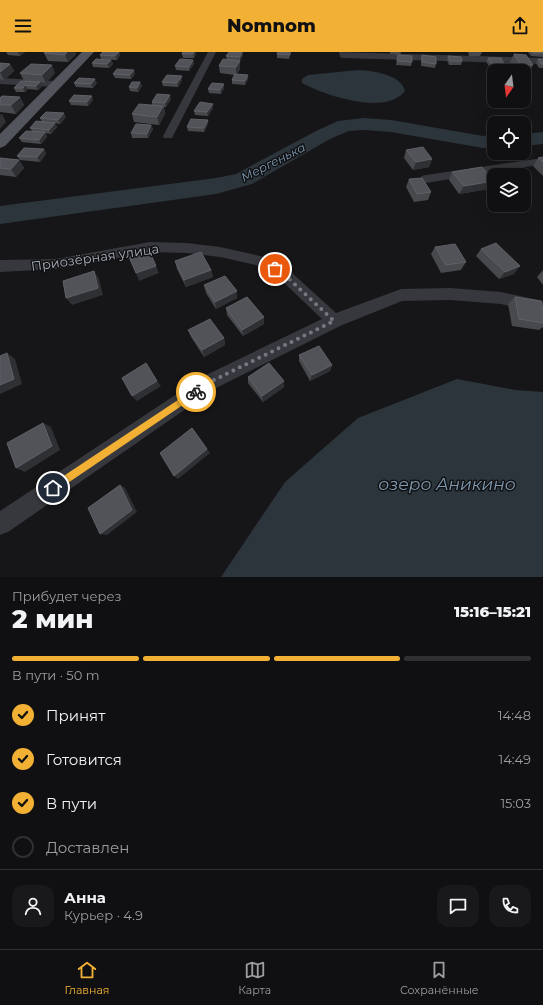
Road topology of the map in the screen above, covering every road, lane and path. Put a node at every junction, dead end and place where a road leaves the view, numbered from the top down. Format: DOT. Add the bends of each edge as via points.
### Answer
graph roads {
  1 [pos="88,52"];
  2 [pos="212,52"];
  3 [pos="343,54"];
  4 [pos="543,61"];
  5 [pos="0,81"];
  6 [pos="55,84"];
  7 [pos="168,136"];
  8 [pos="0,143"];
  9 [pos="543,161"];
  10 [pos="426,179"];
  11 [pos="0,266"];
  12 [pos="543,307"];
  13 [pos="334,321"];
  14 [pos="0,524"];
  1 -- 6 [label="main road"];
  2 -- 7 [label="street"];
  3 -- 4 [label="street"];
  5 -- 6 [label="street"];
  6 -- 8 [label="main road"];
  9 -- 10 [label="street"];
  11 -- 13 [label="street, Приозёрная улица" via="56,264 150,247 220,252 264,262 286,276"];
  12 -- 13 [label="street" via="472,295 401,295"];
  13 -- 14 [label="street" via="210,382"];
}
